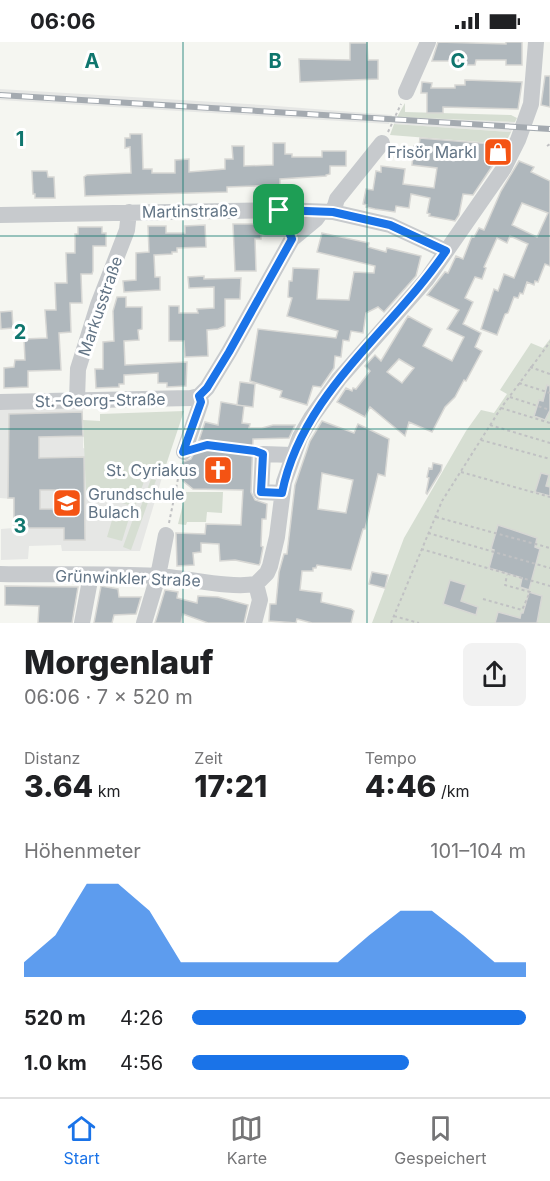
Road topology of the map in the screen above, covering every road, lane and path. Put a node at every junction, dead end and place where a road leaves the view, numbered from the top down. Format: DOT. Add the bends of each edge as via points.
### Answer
graph roads {
  1 [pos="428,42"];
  2 [pos="536,42"];
  3 [pos="406,92"];
  4 [pos="382,142"];
  5 [pos="279,210"];
  6 [pos="129,212"];
  7 [pos="327,212"];
  8 [pos="0,214"];
  9 [pos="292,239"];
  10 [pos="446,251"];
  11 [pos="550,342"];
  12 [pos="544,350"];
  13 [pos="550,351"];
  14 [pos="530,368"];
  15 [pos="550,374"];
  16 [pos="519,383"];
  17 [pos="550,393"];
  18 [pos="199,396"];
  19 [pos="509,397"];
  20 [pos="77,400"];
  21 [pos="0,402"];
  22 [pos="501,408"];
  23 [pos="550,410"];
  24 [pos="550,423"];
  25 [pos="490,425"];
  26 [pos="481,440"];
  27 [pos="550,443"];
  28 [pos="183,452"];
  29 [pos="263,454"];
  30 [pos="292,455"];
  31 [pos="550,459"];
  32 [pos="461,472"];
  33 [pos="282,493"];
  34 [pos="550,497"];
  35 [pos="436,517"];
  36 [pos="428,533"];
  37 [pos="166,535"];
  38 [pos="550,548"];
  39 [pos="421,549"];
  40 [pos="550,568"];
  41 [pos="0,574"];
  42 [pos="507,574"];
  43 [pos="91,575"];
  44 [pos="158,576"];
  45 [pos="256,584"];
  46 [pos="550,586"];
  47 [pos="483,599"];
  48 [pos="394,616"];
  49 [pos="82,623"];
  50 [pos="144,623"];
  51 [pos="254,623"];
  52 [pos="391,623"];
  53 [pos="418,623"];
  1 -- 3 [label="street"];
  2 -- 10 [label="street" via="531,104 518,140 504,168"];
  3 -- 4 [label="path"];
  4 -- 7 [label="street"];
  5 -- 6 [label="street, Martinstraße"];
  5 -- 7 [label="street, Martinstraße"];
  5 -- 9 [label="street"];
  6 -- 8 [label="street, Martinstraße"];
  6 -- 20 [label="street, Markusstraße" via="127,230 78,369"];
  7 -- 9 [label="street"];
  7 -- 10 [label="street, Martinstraße" via="390,225"];
  9 -- 18 [label="street" via="229,352"];
  10 -- 30 [label="street" via="427,279 324,398"];
  11 -- 12 [label="path"];
  12 -- 13 [label="path"];
  12 -- 14 [label="path"];
  14 -- 15 [label="path"];
  14 -- 16 [label="path"];
  16 -- 17 [label="path"];
  16 -- 19 [label="path"];
  18 -- 20 [label="street, St.-Georg-Straße"];
  18 -- 28 [label="street" via="201,402"];
  19 -- 22 [label="path"];
  19 -- 23 [label="path"];
  20 -- 21 [label="street, St.-Georg-Straße"];
  22 -- 24 [label="path"];
  22 -- 25 [label="path"];
  25 -- 26 [label="path"];
  25 -- 27 [label="path"];
  26 -- 31 [label="path"];
  26 -- 32 [label="path"];
  28 -- 29 [label="path" via="207,445"];
  28 -- 37 [label="path"];
  29 -- 30 [label="street"];
  29 -- 33 [label="street" via="261,492"];
  30 -- 33 [label="street"];
  32 -- 34 [label="path"];
  32 -- 35 [label="path"];
  33 -- 45 [label="street" via="270,566"];
  35 -- 36 [label="path"];
  35 -- 38 [label="path"];
  36 -- 39 [label="path"];
  36 -- 40 [label="path"];
  37 -- 44 [label="street"];
  39 -- 42 [label="path"];
  39 -- 48 [label="path"];
  41 -- 43 [label="street, Grünwinkler Straße"];
  42 -- 46 [label="path"];
  42 -- 47 [label="path" via="505,585 530,592 522,610"];
  43 -- 44 [label="street, Grünwinkler Straße"];
  43 -- 49 [label="street"];
  44 -- 45 [label="street, Grünwinkler Straße"];
  44 -- 50 [label="street"];
  45 -- 51 [label="street" via="260,600"];
  48 -- 52 [label="path"];
  48 -- 53 [label="path"];
}
